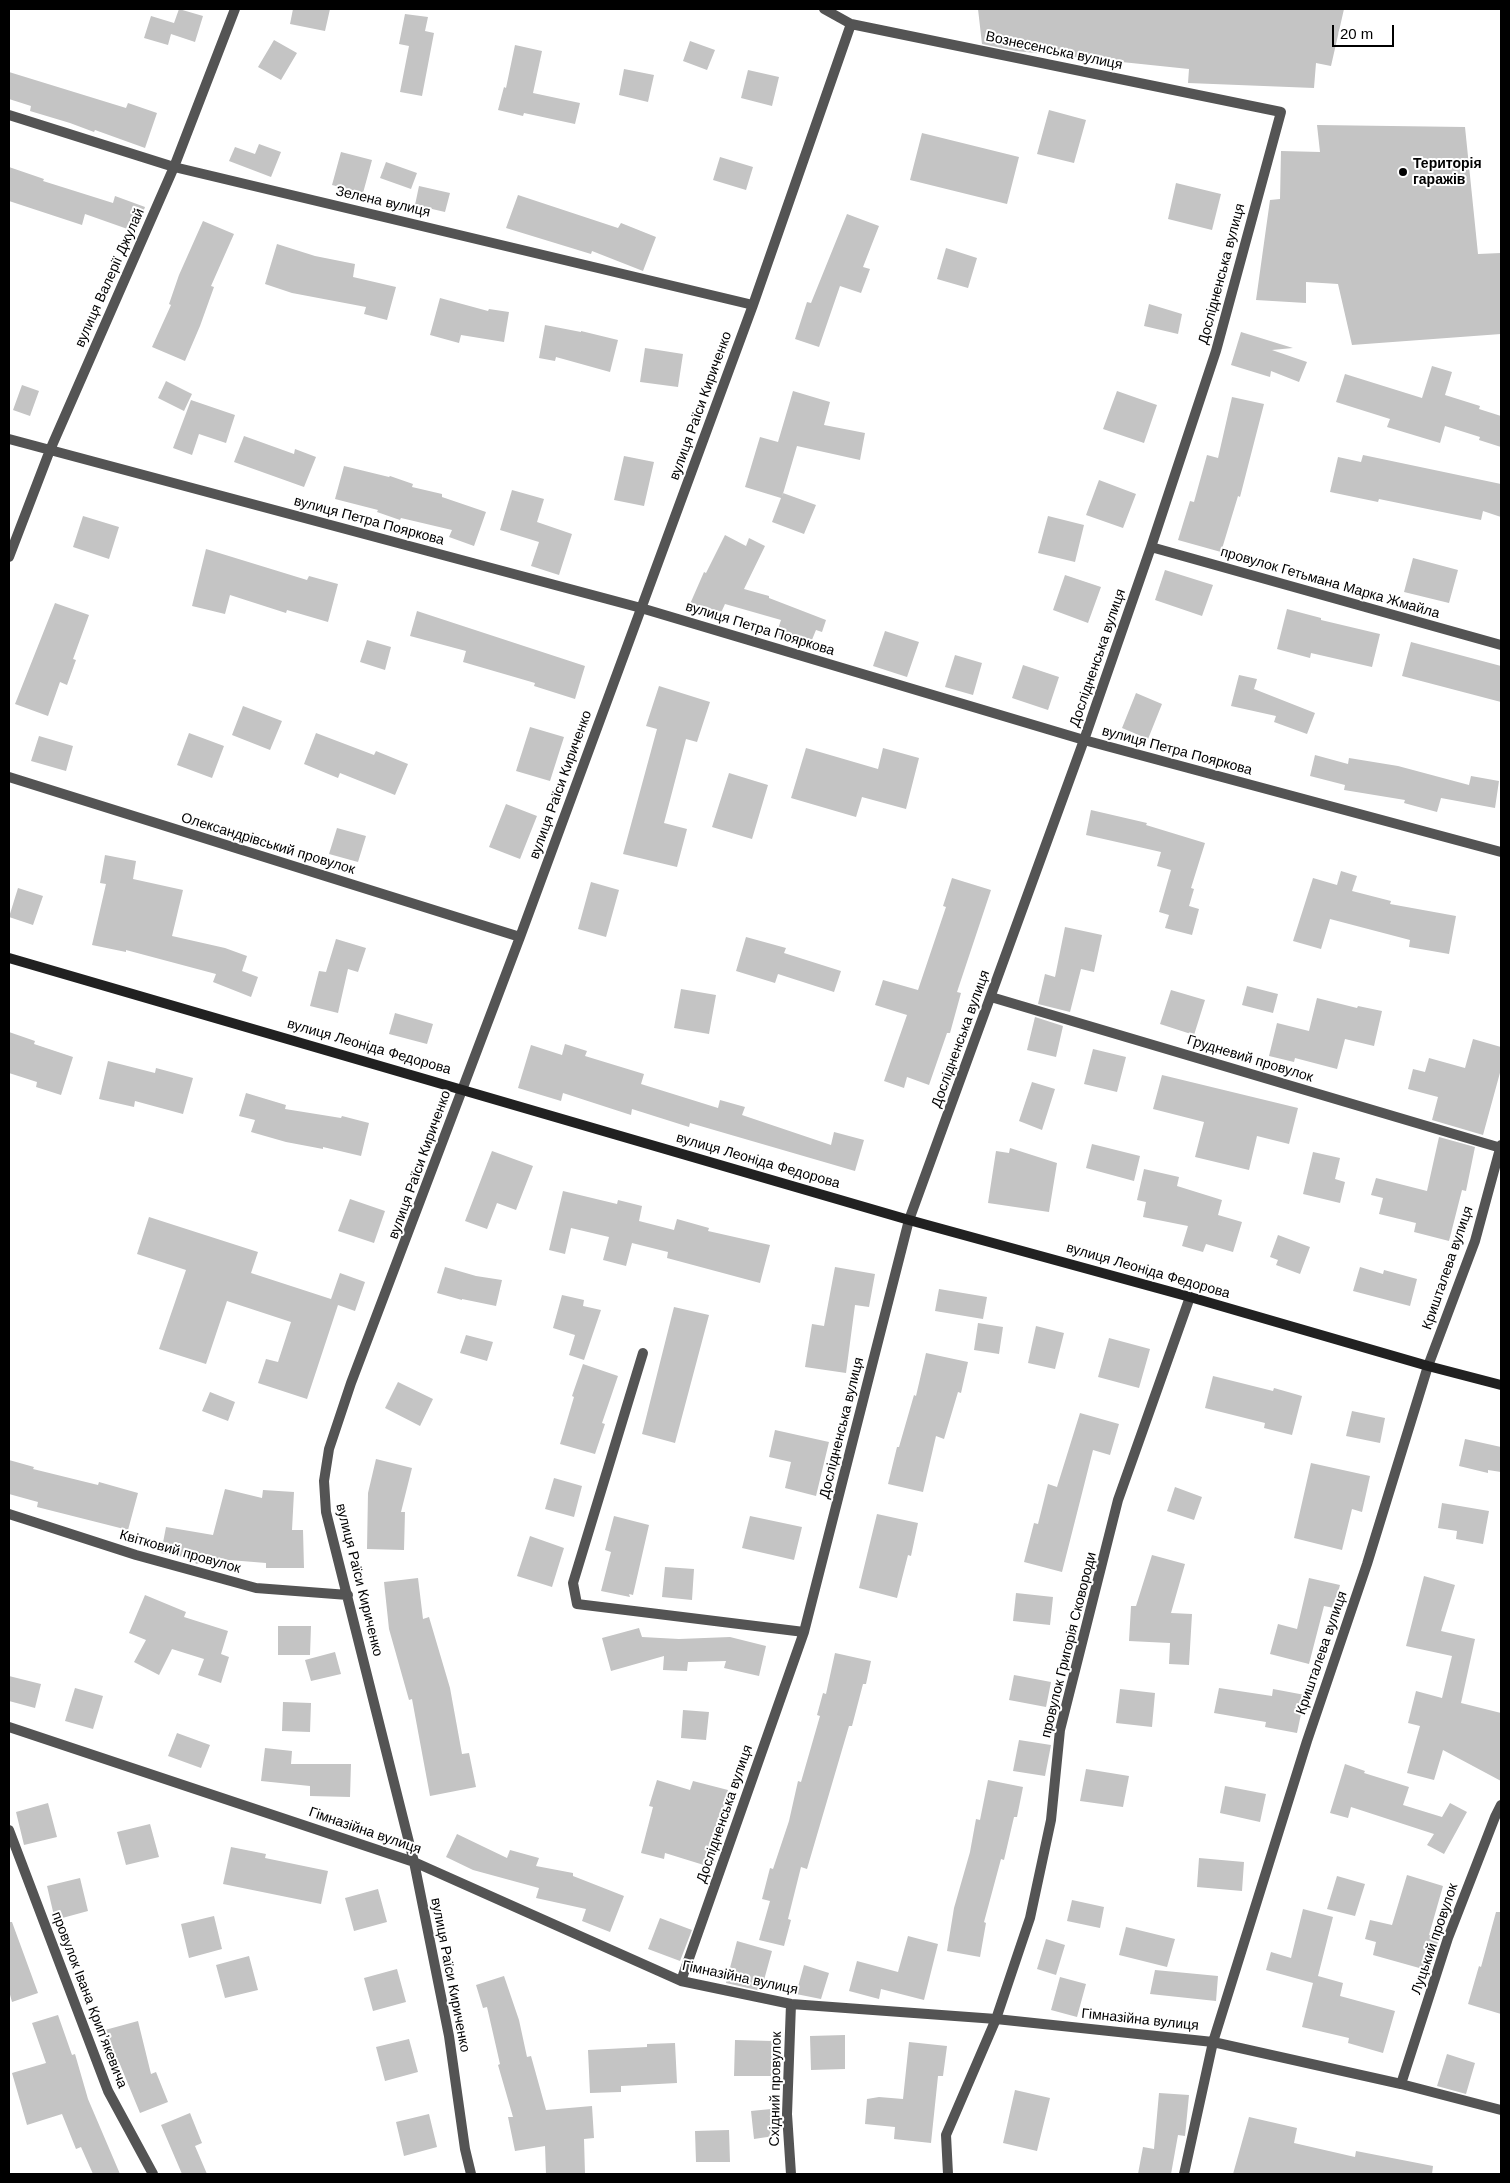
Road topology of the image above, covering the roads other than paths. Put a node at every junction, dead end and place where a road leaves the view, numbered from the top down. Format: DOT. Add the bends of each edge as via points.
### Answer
graph roads {
  1 [pos="235,9"];
  2 [pos="824,9"];
  3 [pos="851,24"];
  4 [pos="1281,112"];
  5 [pos="9,115"];
  6 [pos="174,167"];
  7 [pos="754,305"];
  8 [pos="9,439"];
  9 [pos="50,450"];
  10 [pos="1151,546"];
  11 [pos="9,557"];
  12 [pos="640,608"];
  13 [pos="1501,645"];
  14 [pos="1084,740"];
  15 [pos="9,777"];
  16 [pos="1501,852"];
  17 [pos="520,937"];
  18 [pos="9,958"];
  19 [pos="991,997"];
  20 [pos="463,1088"];
  21 [pos="1501,1147"];
  22 [pos="909,1220"];
  23 [pos="1190,1297"];
  24 [pos="643,1353"];
  25 [pos="1428,1366"];
  26 [pos="1501,1385"];
  27 [pos="9,1514"];
  28 [pos="348,1595"];
  29 [pos="804,1632"];
  30 [pos="9,1727"];
  31 [pos="1501,1805"];
  32 [pos="9,1830"];
  33 [pos="414,1862"];
  34 [pos="681,1981"];
  35 [pos="791,2004"];
  36 [pos="996,2019"];
  37 [pos="1213,2042"];
  38 [pos="1401,2084"];
  39 [pos="1501,2110"];
  40 [pos="153,2174"];
  41 [pos="471,2174"];
  42 [pos="791,2174"];
  43 [pos="948,2174"];
  44 [pos="1184,2174"];
  1 -- 6 [label="street, вулиця Валерії Джулай"];
  2 -- 3 [label="street, Вознесенська вулиця"];
  3 -- 4 [label="street, Вознесенська вулиця"];
  3 -- 7 [label="street, вулиця Раїси Кириченко"];
  4 -- 10 [label="street, Дослідненська вулиця" via="1216,351"];
  5 -- 6 [label="street, Зелена вулиця"];
  6 -- 7 [label="street, Зелена вулиця"];
  6 -- 9 [label="street, вулиця Валерії Джулай"];
  7 -- 12 [label="street, вулиця Раїси Кириченко"];
  8 -- 9 [label="street, вулиця Петра Пояркова"];
  9 -- 11 [label="street, вулиця Валерії Джулай"];
  9 -- 12 [label="street, вулиця Петра Пояркова"];
  10 -- 13 [label="street, провулок Гетьмана Марка Жмайла"];
  10 -- 14 [label="street, Дослідненська вулиця"];
  12 -- 14 [label="street, вулиця Петра Пояркова"];
  12 -- 17 [label="street, вулиця Раїси Кириченко"];
  14 -- 16 [label="street, вулиця Петра Пояркова"];
  14 -- 19 [label="street, Дослідненська вулиця"];
  15 -- 17 [label="street, Олександрівський провулок"];
  17 -- 20 [label="street, вулиця Раїси Кириченко"];
  18 -- 20 [label="street, вулиця Леоніда Федорова"];
  19 -- 21 [label="street, Грудневий провулок"];
  19 -- 22 [label="street, Дослідненська вулиця"];
  20 -- 22 [label="street, вулиця Леоніда Федорова"];
  20 -- 28 [label="street, вулиця Раїси Кириченко" via="329,1450 324,1481 326,1512"];
  21 -- 25 [label="street, Кришталева вулиця" via="1475,1241"];
  22 -- 23 [label="street, вулиця Леоніда Федорова"];
  22 -- 29 [label="street, Дослідненська вулиця"];
  23 -- 25 [label="street, вулиця Леоніда Федорова"];
  23 -- 36 [label="street, провулок Григорія Сковороди" via="1118,1500 1060,1730 1051,1820 1030,1918"];
  24 -- 29 [label="street" via="573,1583 577,1604"];
  25 -- 26 [label="street, вулиця Леоніда Федорова"];
  25 -- 37 [label="street, Кришталева вулиця"];
  27 -- 28 [label="street, Квітковий провулок" via="136,1555 256,1588"];
  28 -- 33 [label="street, вулиця Раїси Кириченко"];
  29 -- 34 [label="street, Дослідненська вулиця"];
  30 -- 33 [label="street, Гімназійна вулиця"];
  31 -- 38 [label="street, Луцький провулок" via="1448,1938"];
  32 -- 40 [label="street, провулок Івана Крипʼякевича" via="108,2091"];
  33 -- 34 [label="street, Гімназійна вулиця"];
  33 -- 41 [label="street, вулиця Раїси Кириченко" via="449,2036"];
  34 -- 35 [label="street, Гімназійна вулиця"];
  35 -- 36 [label="street, Гімназійна вулиця"];
  35 -- 42 [label="street, Східний провулок" via="787,2114"];
  36 -- 37 [label="street, Гімназійна вулиця"];
  36 -- 43 [label="street, провулок Григорія Сковороди" via="946,2135"];
  37 -- 38 [label="street, Гімназійна вулиця"];
  37 -- 44 [label="street, Кришталева вулиця"];
  38 -- 39 [label="street, Гімназійна вулиця"];
}
